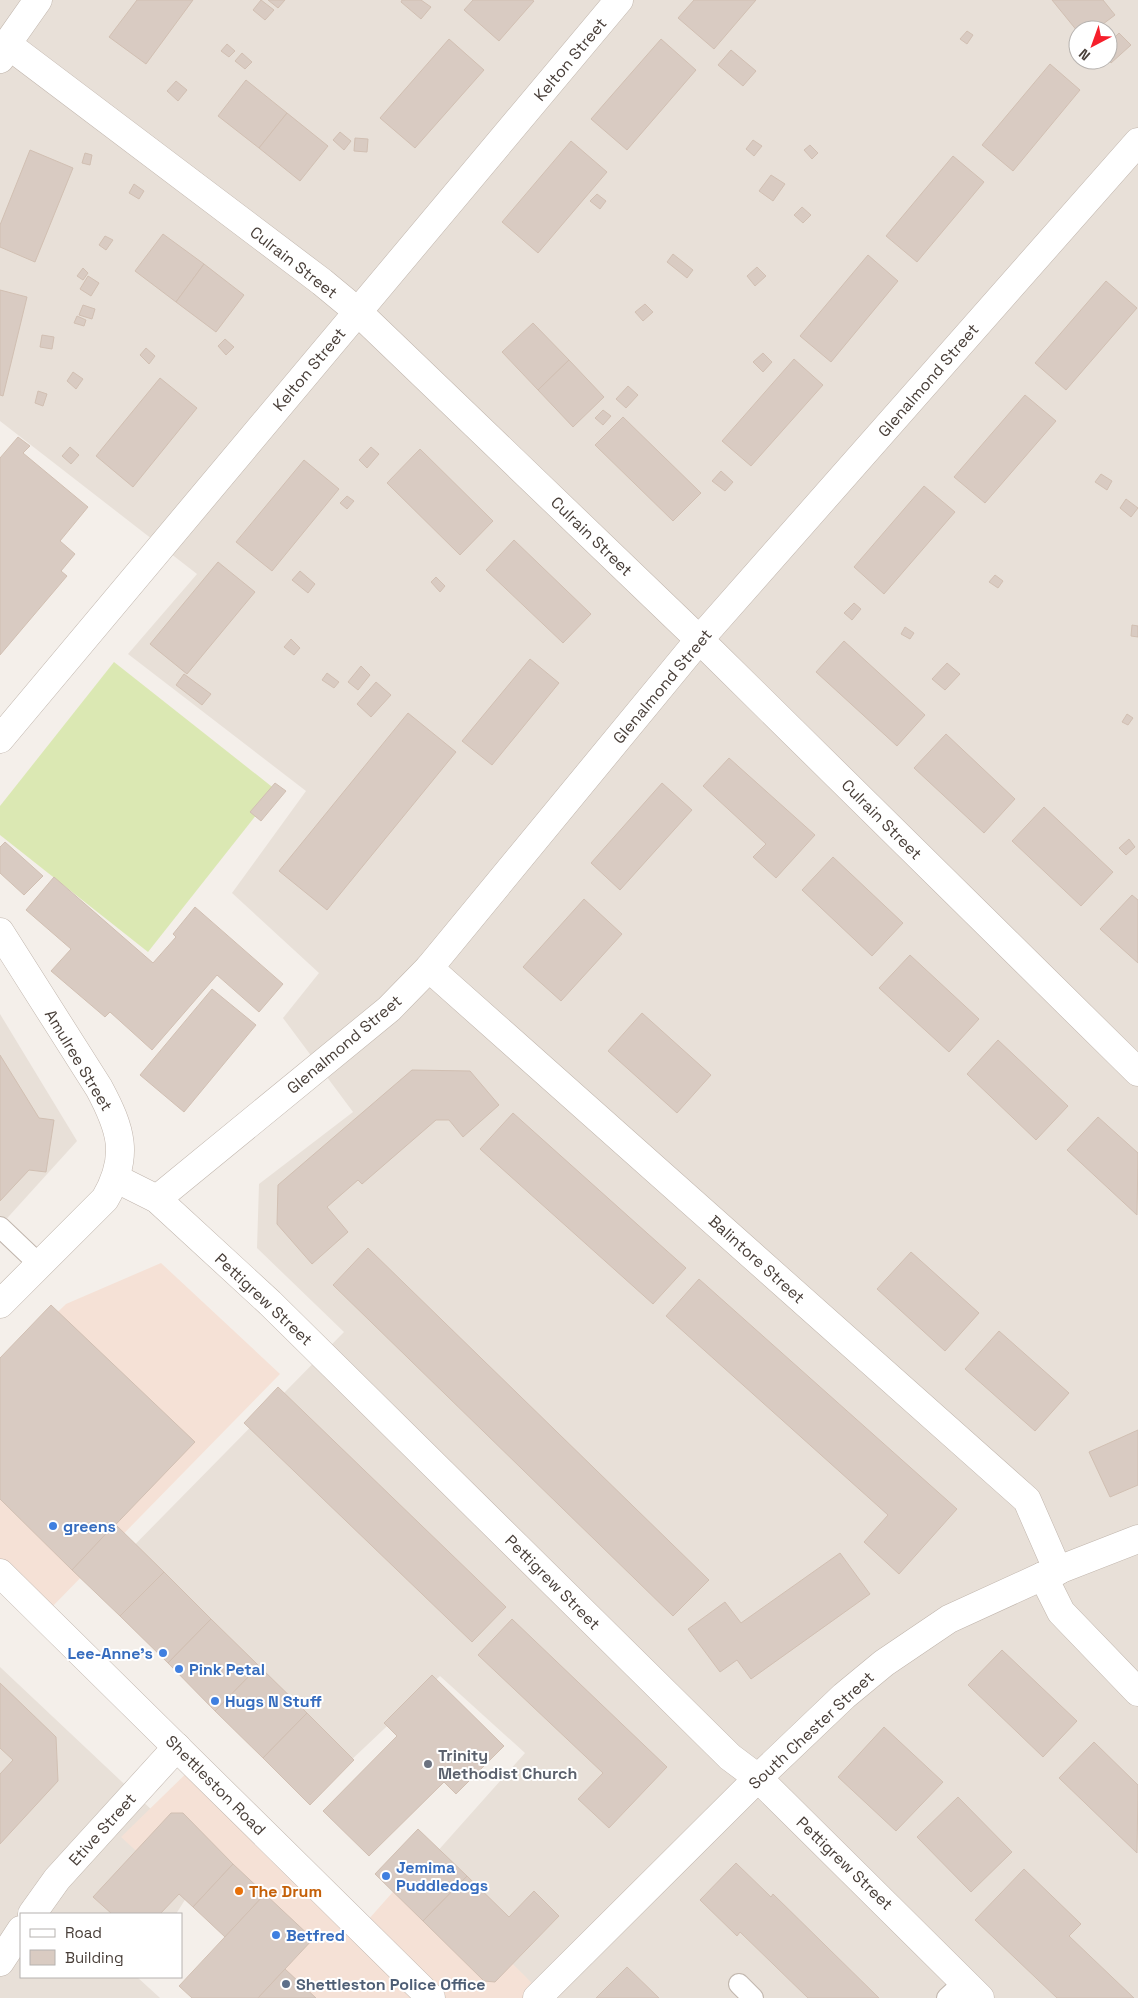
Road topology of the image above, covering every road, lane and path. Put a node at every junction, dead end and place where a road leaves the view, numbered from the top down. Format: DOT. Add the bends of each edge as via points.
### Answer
graph roads {
  1 [pos="38,0"];
  2 [pos="619,0"];
  3 [pos="4,52"];
  4 [pos="1138,142"];
  5 [pos="357,311"];
  6 [pos="700,640"];
  7 [pos="0,739"];
  8 [pos="0,932"];
  9 [pos="429,968"];
  10 [pos="1138,1072"];
  11 [pos="117,1179"];
  12 [pos="157,1199"];
  13 [pos="0,1227"];
  14 [pos="40,1264"];
  15 [pos="0,1304"];
  16 [pos="1138,1539"];
  17 [pos="0,1573"];
  18 [pos="1050,1574"];
  19 [pos="1138,1692"];
  20 [pos="177,1747"];
  21 [pos="758,1778"];
  22 [pos="33,1913"];
  23 [pos="20,1932"];
  24 [pos="0,1962"];
  25 [pos="964,1992"];
  26 [pos="431,1998"];
  27 [pos="537,1998"];
  1 -- 3 [label="street"];
  2 -- 5 [label="street, Kelton Street"];
  3 -- 5 [label="street, Culrain Street" via="322,282"];
  4 -- 6 [label="street, Glenalmond Street"];
  5 -- 6 [label="street, Culrain Street"];
  5 -- 7 [label="street, Kelton Street"];
  6 -- 9 [label="street, Glenalmond Street"];
  6 -- 10 [label="street, Culrain Street"];
  8 -- 11 [label="street, Amulree Street" via="112,1111 120,1154"];
  9 -- 12 [label="street, Glenalmond Street" via="389,1009"];
  9 -- 18 [label="street, Balintore Street" via="1027,1500"];
  11 -- 12 [label="street, Pettigrew Street"];
  11 -- 14 [label="street, Amulree Street" via="105,1199"];
  12 -- 21 [label="street, Pettigrew Street" via="325,1356 730,1757"];
  13 -- 14 [label="lane"];
  14 -- 15 [label="street, Amulree Street"];
  16 -- 18 [label="street, South Chester Street"];
  17 -- 20 [label="street, Shettleston Road"];
  18 -- 19 [label="street, Balintore Street" via="1061,1612"];
  18 -- 21 [label="street, South Chester Street" via="949,1619 884,1663 844,1696"];
  20 -- 22 [label="street, Etive Street" via="57,1879"];
  20 -- 26 [label="street, Shettleston Road"];
  21 -- 25 [label="street, Pettigrew Street"];
  21 -- 27 [label="street, South Chester Street"];
  23 -- 24 [label="street"];
}
